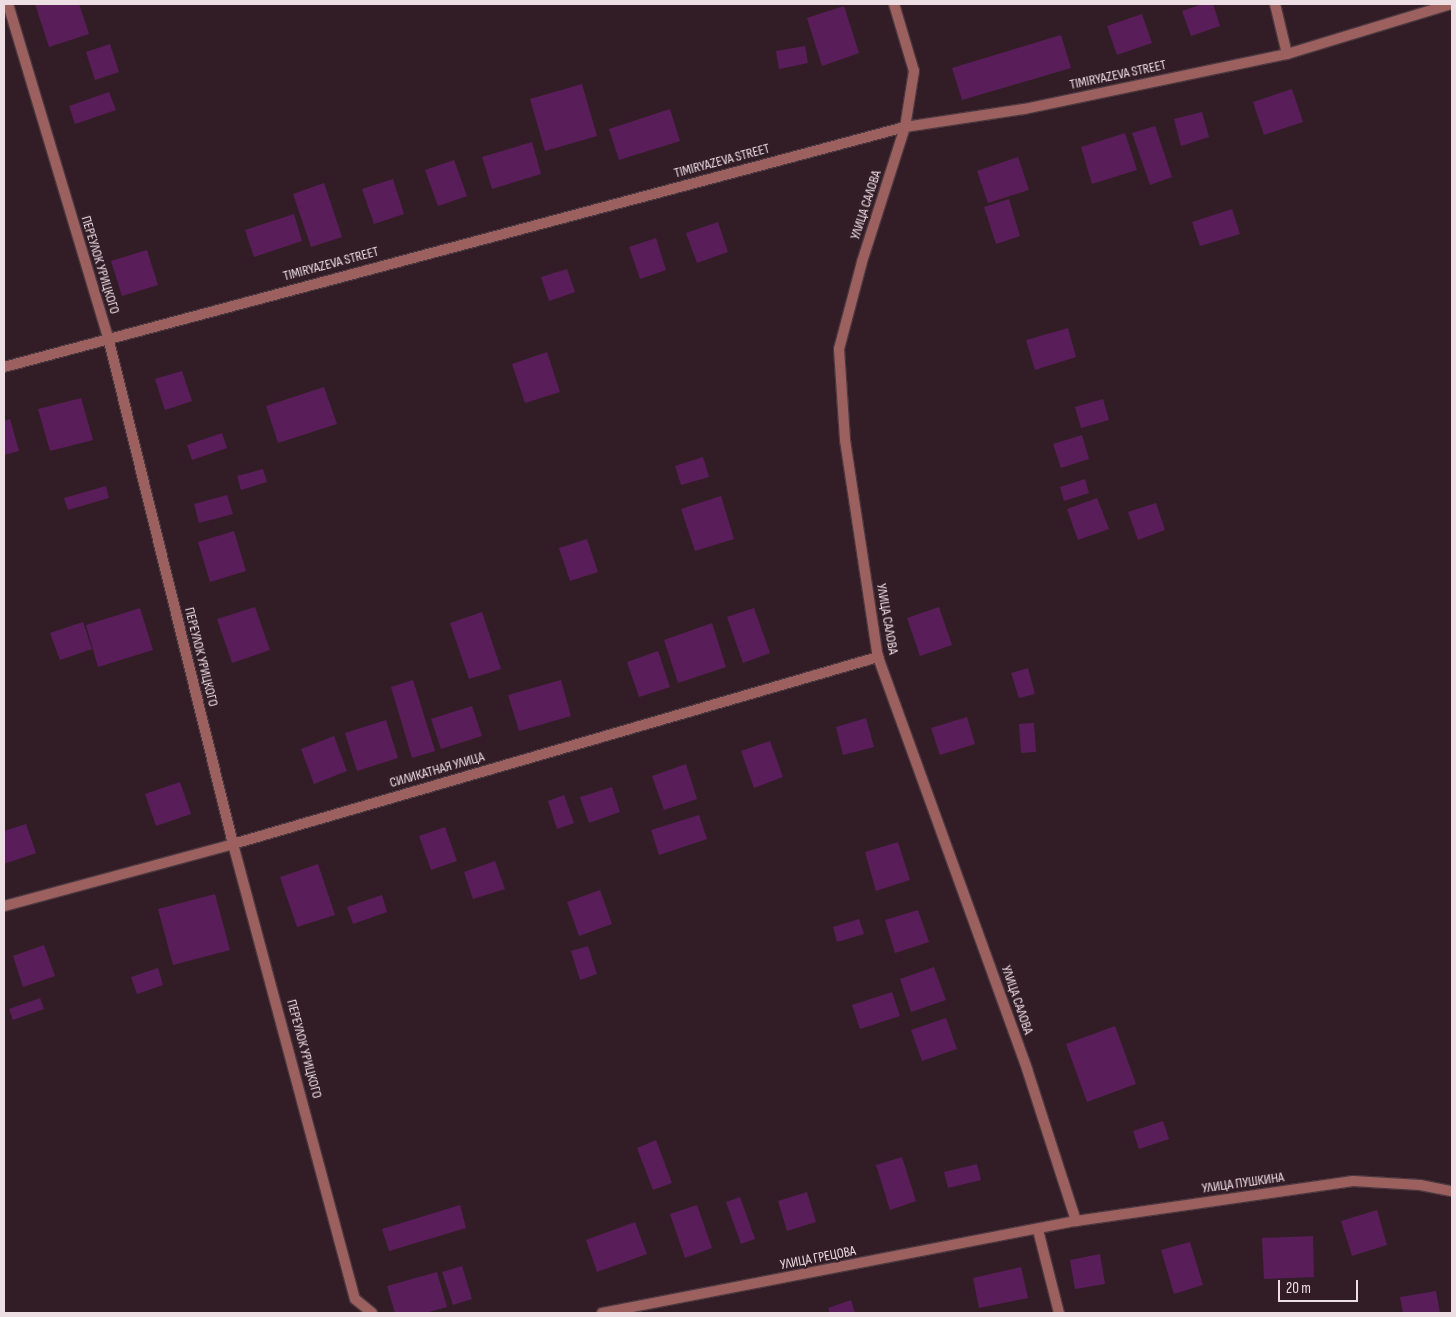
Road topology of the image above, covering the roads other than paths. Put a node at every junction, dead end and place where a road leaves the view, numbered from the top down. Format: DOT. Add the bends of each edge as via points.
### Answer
graph roads {
  1 [pos="8,4"];
  2 [pos="894,4"];
  3 [pos="1275,4"];
  4 [pos="1452,4"];
  5 [pos="1287,54"];
  6 [pos="905,127"];
  7 [pos="108,337"];
  8 [pos="4,366"];
  9 [pos="878,656"];
  10 [pos="233,844"];
  11 [pos="4,906"];
  12 [pos="1452,1191"];
  13 [pos="1076,1221"];
  14 [pos="1038,1230"];
  15 [pos="372,1313"];
  16 [pos="602,1313"];
  17 [pos="1059,1313"];
  1 -- 7 [label="street, ПЕРЕУЛОК УРИЦКОГО"];
  2 -- 6 [label="street, УЛИЦА САЛОВА" via="914,71"];
  3 -- 5 [label="street"];
  4 -- 5 [label="street, TIMIRYAZEVA STREET"];
  5 -- 6 [label="street, TIMIRYAZEVA STREET" via="1024,109"];
  6 -- 7 [label="street, TIMIRYAZEVA STREET"];
  6 -- 9 [label="street, УЛИЦА САЛОВА" via="862,262 839,349 846,440"];
  7 -- 8 [label="street, TIMIRYAZEVA STREET"];
  7 -- 10 [label="street, ПЕРЕУЛОК УРИЦКОГО"];
  9 -- 10 [label="street, СИЛИКАТНАЯ УЛИЦА"];
  9 -- 13 [label="street, УЛИЦА САЛОВА" via="1020,1050"];
  10 -- 11 [label="street, СИЛИКАТНАЯ УЛИЦА"];
  10 -- 15 [label="street, ПЕРЕУЛОК УРИЦКОГО" via="355,1299"];
  12 -- 13 [label="street, УЛИЦА ПУШКИНА" via="1420,1185 1353,1181"];
  13 -- 14 [label="street, УЛИЦА ПУШКИНА"];
  14 -- 16 [label="street, УЛИЦА ГРЕЦОВА"];
  14 -- 17 [label="street"];
}
